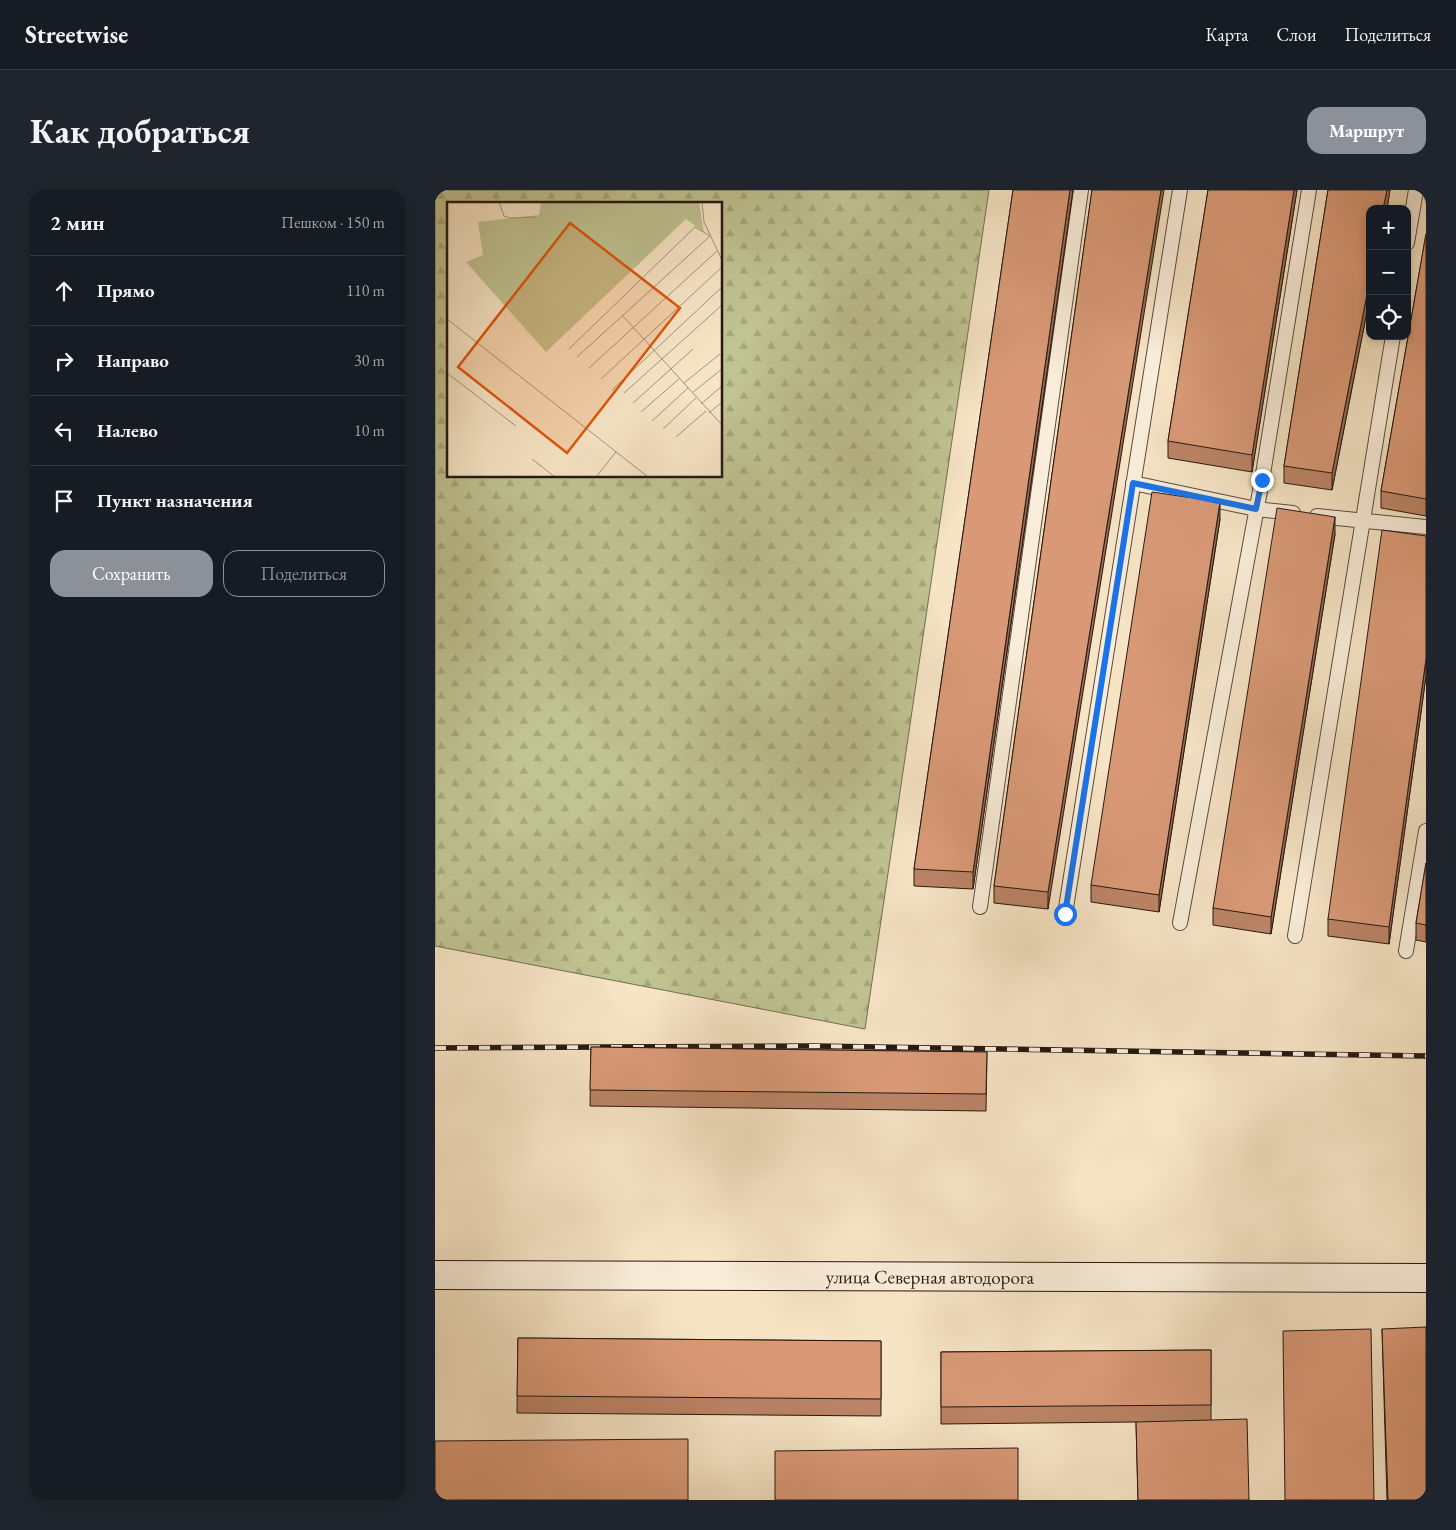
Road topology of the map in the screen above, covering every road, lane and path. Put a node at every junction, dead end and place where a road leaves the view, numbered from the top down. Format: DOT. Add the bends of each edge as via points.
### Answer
graph roads {
  1 [pos="1081,190"];
  2 [pos="1180,190"];
  3 [pos="1309,190"];
  4 [pos="1415,190"];
  5 [pos="1411,216"];
  6 [pos="1392,340"];
  7 [pos="1133,483"];
  8 [pos="1256,509"];
  9 [pos="1364,521"];
  10 [pos="1426,527"];
  11 [pos="1426,831"];
  12 [pos="980,907"];
  13 [pos="1065,914"];
  14 [pos="1180,924"];
  15 [pos="1295,936"];
  16 [pos="1406,951"];
  17 [pos="435,1275"];
  18 [pos="1426,1278"];
  1 -- 12 [label="lane"];
  2 -- 7 [label="lane"];
  3 -- 8 [label="lane"];
  4 -- 5 [label="lane"];
  6 -- 9 [label="lane"];
  7 -- 8 [label="lane"];
  7 -- 13 [label="lane"];
  8 -- 9 [label="lane"];
  8 -- 14 [label="lane"];
  9 -- 10 [label="lane"];
  9 -- 15 [label="lane"];
  11 -- 16 [label="lane"];
  17 -- 18 [label="main road, улица Северная автодорога"];
}
